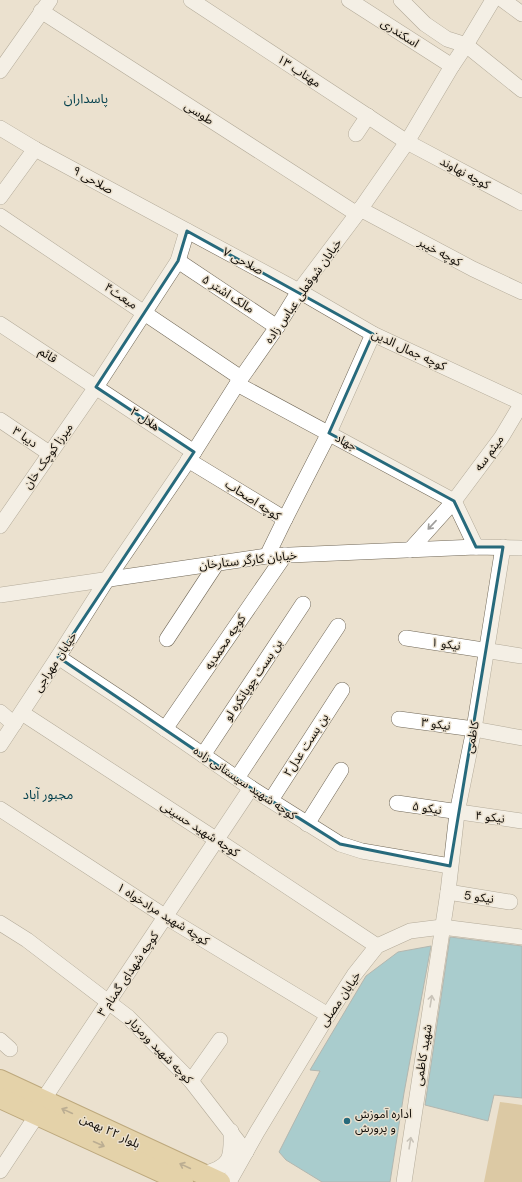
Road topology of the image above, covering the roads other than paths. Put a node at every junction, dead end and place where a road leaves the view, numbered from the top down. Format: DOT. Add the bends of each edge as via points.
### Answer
graph roads {
  1 [pos="191,0"];
  2 [pos="349,0"];
  3 [pos="401,0"];
  4 [pos="493,0"];
  5 [pos="503,0"];
  6 [pos="46,6"];
  7 [pos="522,14"];
  8 [pos="466,45"];
  9 [pos="5,55"];
  10 [pos="452,66"];
  11 [pos="0,71"];
  12 [pos="522,90"];
  13 [pos="368,116"];
  14 [pos="0,128"];
  15 [pos="356,134"];
  16 [pos="407,142"];
  17 [pos="35,148"];
  18 [pos="0,197"];
  19 [pos="522,203"];
  20 [pos="359,212"];
  21 [pos="0,216"];
  22 [pos="187,231"];
  23 [pos="178,261"];
  24 [pos="300,291"];
  25 [pos="522,292"];
  26 [pos="145,312"];
  27 [pos="0,324"];
  28 [pos="278,326"];
  29 [pos="373,334"];
  30 [pos="239,381"];
  31 [pos="96,387"];
  32 [pos="522,403"];
  33 [pos="0,420"];
  34 [pos="329,433"];
  35 [pos="49,453"];
  36 [pos="191,456"];
  37 [pos="454,501"];
  38 [pos="285,519"];
  39 [pos="0,525"];
  40 [pos="476,547"];
  41 [pos="503,547"];
  42 [pos="522,548"];
  43 [pos="410,550"];
  44 [pos="285,555"];
  45 [pos="267,556"];
  46 [pos="217,563"];
  47 [pos="108,578"];
  48 [pos="0,595"];
  49 [pos="303,604"];
  50 [pos="338,626"];
  51 [pos="406,638"];
  52 [pos="166,639"];
  53 [pos="487,650"];
  54 [pos="522,656"];
  55 [pos="58,657"];
  56 [pos="342,690"];
  57 [pos="0,712"];
  58 [pos="18,718"];
  59 [pos="398,719"];
  60 [pos="166,729"];
  61 [pos="474,729"];
  62 [pos="522,738"];
  63 [pos="0,745"];
  64 [pos="203,755"];
  65 [pos="341,770"];
  66 [pos="237,778"];
  67 [pos="251,788"];
  68 [pos="271,800"];
  69 [pos="397,804"];
  70 [pos="0,809"];
  71 [pos="457,813"];
  72 [pos="522,821"];
  73 [pos="307,824"];
  74 [pos="217,840"];
  75 [pos="450,866"];
  76 [pos="448,892"];
  77 [pos="510,902"];
  78 [pos="166,917"];
  79 [pos="0,923"];
  80 [pos="442,927"];
  81 [pos="522,937"];
  82 [pos="377,946"];
  83 [pos="109,1003"];
  84 [pos="328,1015"];
  85 [pos="220,1040"];
  86 [pos="0,1080"];
  87 [pos="190,1081"];
  88 [pos="0,1098"];
  89 [pos="40,1108"];
  90 [pos="231,1131"];
  91 [pos="246,1152"];
  92 [pos="0,1171"];
  93 [pos="212,1178"];
  94 [pos="183,1182"];
  95 [pos="229,1182"];
  96 [pos="404,1182"];
  1 -- 13 [label="street, مهتاب ۱۳"];
  2 -- 10 [label="street, اسکندری"];
  3 -- 8 [label="street" via="425,24 447,39"];
  4 -- 8 [label="street, خیابان شوقعلی عباس زاده"];
  5 -- 7 [label="street"];
  6 -- 9 [label="street"];
  6 -- 20 [label="street, طوسی"];
  8 -- 10 [label="street, خیابان شوقعلی عباس زاده"];
  8 -- 12 [label="street"];
  9 -- 11 [label="street"];
  10 -- 16 [label="street, خیابان شوقعلی عباس زاده"];
  13 -- 15 [label="street"];
  13 -- 16 [label="street, مهتاب ۱۳"];
  14 -- 17 [label="street, صلاحی ۹"];
  16 -- 19 [label="street, کوچه نهاوند"];
  16 -- 20 [label="street, خیابان شوقعلی عباس زاده"];
  17 -- 18 [label="street"];
  17 -- 22 [label="street, صلاحی ۹"];
  20 -- 24 [label="street, خیابان شوقعلی عباس زاده"];
  20 -- 25 [label="street, کوچه خیبر"];
  21 -- 26 [label="street, مبعث۴"];
  22 -- 23 [label="street, میرزا کوچک خان"];
  22 -- 24 [label="street, صلاحی ۷"];
  23 -- 26 [label="street, میرزا کوچک خان"];
  23 -- 28 [label="street, مالک اشتر ۵"];
  24 -- 28 [label="street, خیابان شوقعلی عباس زاده"];
  24 -- 29 [label="street, کوچه جمال الدین"];
  26 -- 30 [label="street, مبعث۴"];
  26 -- 31 [label="street, میرزا کوچک خان"];
  27 -- 31 [label="street, قائم"];
  28 -- 30 [label="street, خیابان شوقعلی عباس زاده"];
  29 -- 32 [label="street, کوچه جمال الدین"];
  29 -- 34 [label="street"];
  30 -- 34 [label="street, جهاد"];
  30 -- 36 [label="street, خیابان شوقعلی عباس زاده"];
  31 -- 35 [label="street, میرزا کوچک خان"];
  31 -- 36 [label="street, هلال ۲"];
  32 -- 37 [label="street, میثم سه" via="501,438"];
  33 -- 35 [label="street, دیبا ۳"];
  34 -- 37 [label="street, جهاد"];
  34 -- 38 [label="street"];
  35 -- 39 [label="street, میرزا کوچک خان"];
  36 -- 38 [label="street, کوچه اصحاب"];
  36 -- 47 [label="street, خیابان شوقعلی عباس زاده"];
  37 -- 40 [label="street"];
  37 -- 43 [label="street, میثم سه, one-way"];
  38 -- 45 [label="street, کوچه اصحاب"];
  40 -- 41 [label="street, خیابان کارگر ستارخان"];
  40 -- 43 [label="street, خیابان کارگر ستارخان"];
  41 -- 42 [label="street, خیابان کارگر ستارخان"];
  41 -- 53 [label="street, کاظمی"];
  43 -- 44 [label="street, خیابان کارگر ستارخان"];
  44 -- 45 [label="street, خیابان کارگر ستارخان"];
  44 -- 60 [label="street, کوچه محمدیه"];
  45 -- 46 [label="street, خیابان کارگر ستارخان"];
  46 -- 47 [label="street, خیابان کارگر ستارخان"];
  46 -- 52 [label="street"];
  47 -- 48 [label="street, خیابان کارگر ستارخان"];
  47 -- 55 [label="street, خیابان مهراجی"];
  49 -- 64 [label="street, بن بست چوپانکره لو"];
  50 -- 66 [label="street"];
  51 -- 53 [label="street, نیکو ۱"];
  53 -- 54 [label="street, نیکو ۱"];
  53 -- 61 [label="street, کاظمی"];
  55 -- 58 [label="street, خیابان مهراجی"];
  55 -- 60 [label="street, کوچه شهید سیستانی زاده"];
  56 -- 68 [label="street, بن بست عدل۲"];
  57 -- 58 [label="street, کوچه شهید حسینی"];
  58 -- 63 [label="street, خیابان مهراجی"];
  58 -- 74 [label="street, کوچه شهید حسینی"];
  59 -- 61 [label="street, نیکو ۳"];
  60 -- 64 [label="street, کوچه شهید سیستانی زاده"];
  61 -- 62 [label="street, نیکو ۳"];
  61 -- 71 [label="street, کاظمی"];
  64 -- 66 [label="street, کوچه شهید سیستانی زاده"];
  65 -- 73 [label="street"];
  66 -- 67 [label="street, کوچه شهید سیستانی زاده"];
  67 -- 68 [label="street, کوچه شهید سیستانی زاده"];
  67 -- 74 [label="street, ۳ کوچه شهدای گمنام"];
  68 -- 73 [label="street, کوچه شهید سیستانی زاده"];
  69 -- 71 [label="street, نیکو ۵"];
  70 -- 78 [label="street, ۱ کوچه شهید مرادخواه"];
  71 -- 72 [label="street, نیکو ۴"];
  71 -- 75 [label="street, کاظمی"];
  73 -- 75 [label="street, کوچه شهید سیستانی زاده" via="340,844 362,851"];
  74 -- 78 [label="street, ۳ کوچه شهدای گمنام"];
  74 -- 82 [label="street, کوچه شهید حسینی"];
  75 -- 76 [label="street, کاظمی"];
  76 -- 77 [label="street, نیکو 5"];
  76 -- 80 [label="street, کاظمی"];
  78 -- 83 [label="street, ۳ کوچه شهدای گمنام"];
  78 -- 84 [label="street, ۱ کوچه شهید مرادخواه"];
  79 -- 83 [label="street, کوچه شهید ورمزیار"];
  80 -- 81 [label="street, خیابان مصلی"];
  80 -- 82 [label="street, خیابان مصلی" via="410,931"];
  96 -- 80 [label="street, شهید کاظمی, one-way"];
  82 -- 84 [label="street, خیابان مصلی"];
  83 -- 87 [label="street, کوچه شهید ورمزیار" via="128,1017"];
  83 -- 89 [label="street, ۳ کوچه شهدای گمنام"];
  84 -- 91 [label="street, خیابان مصلی"];
  85 -- 87 [label="street"];
  86 -- 89 [label="main road, بلوار ۲۲ بهمن"];
  87 -- 90 [label="street, کوچه شهید ورمزیار"];
  88 -- 89 [label="main road, بلوار ۲۲ بهمن"];
  89 -- 92 [label="street, ۳ کوچه شهدای گمنام"];
  93 -- 89 [label="main road, بلوار ۲۲ بهمن, one-way"];
  89 -- 94 [label="main road, بلوار ۲۲ بهمن, one-way"];
  90 -- 91 [label="street, کوچه شهید ورمزیار"];
  90 -- 93 [label="street" via="232,1151 226,1164 217,1170"];
  91 -- 95 [label="street, خیابان مصلی"];
}
